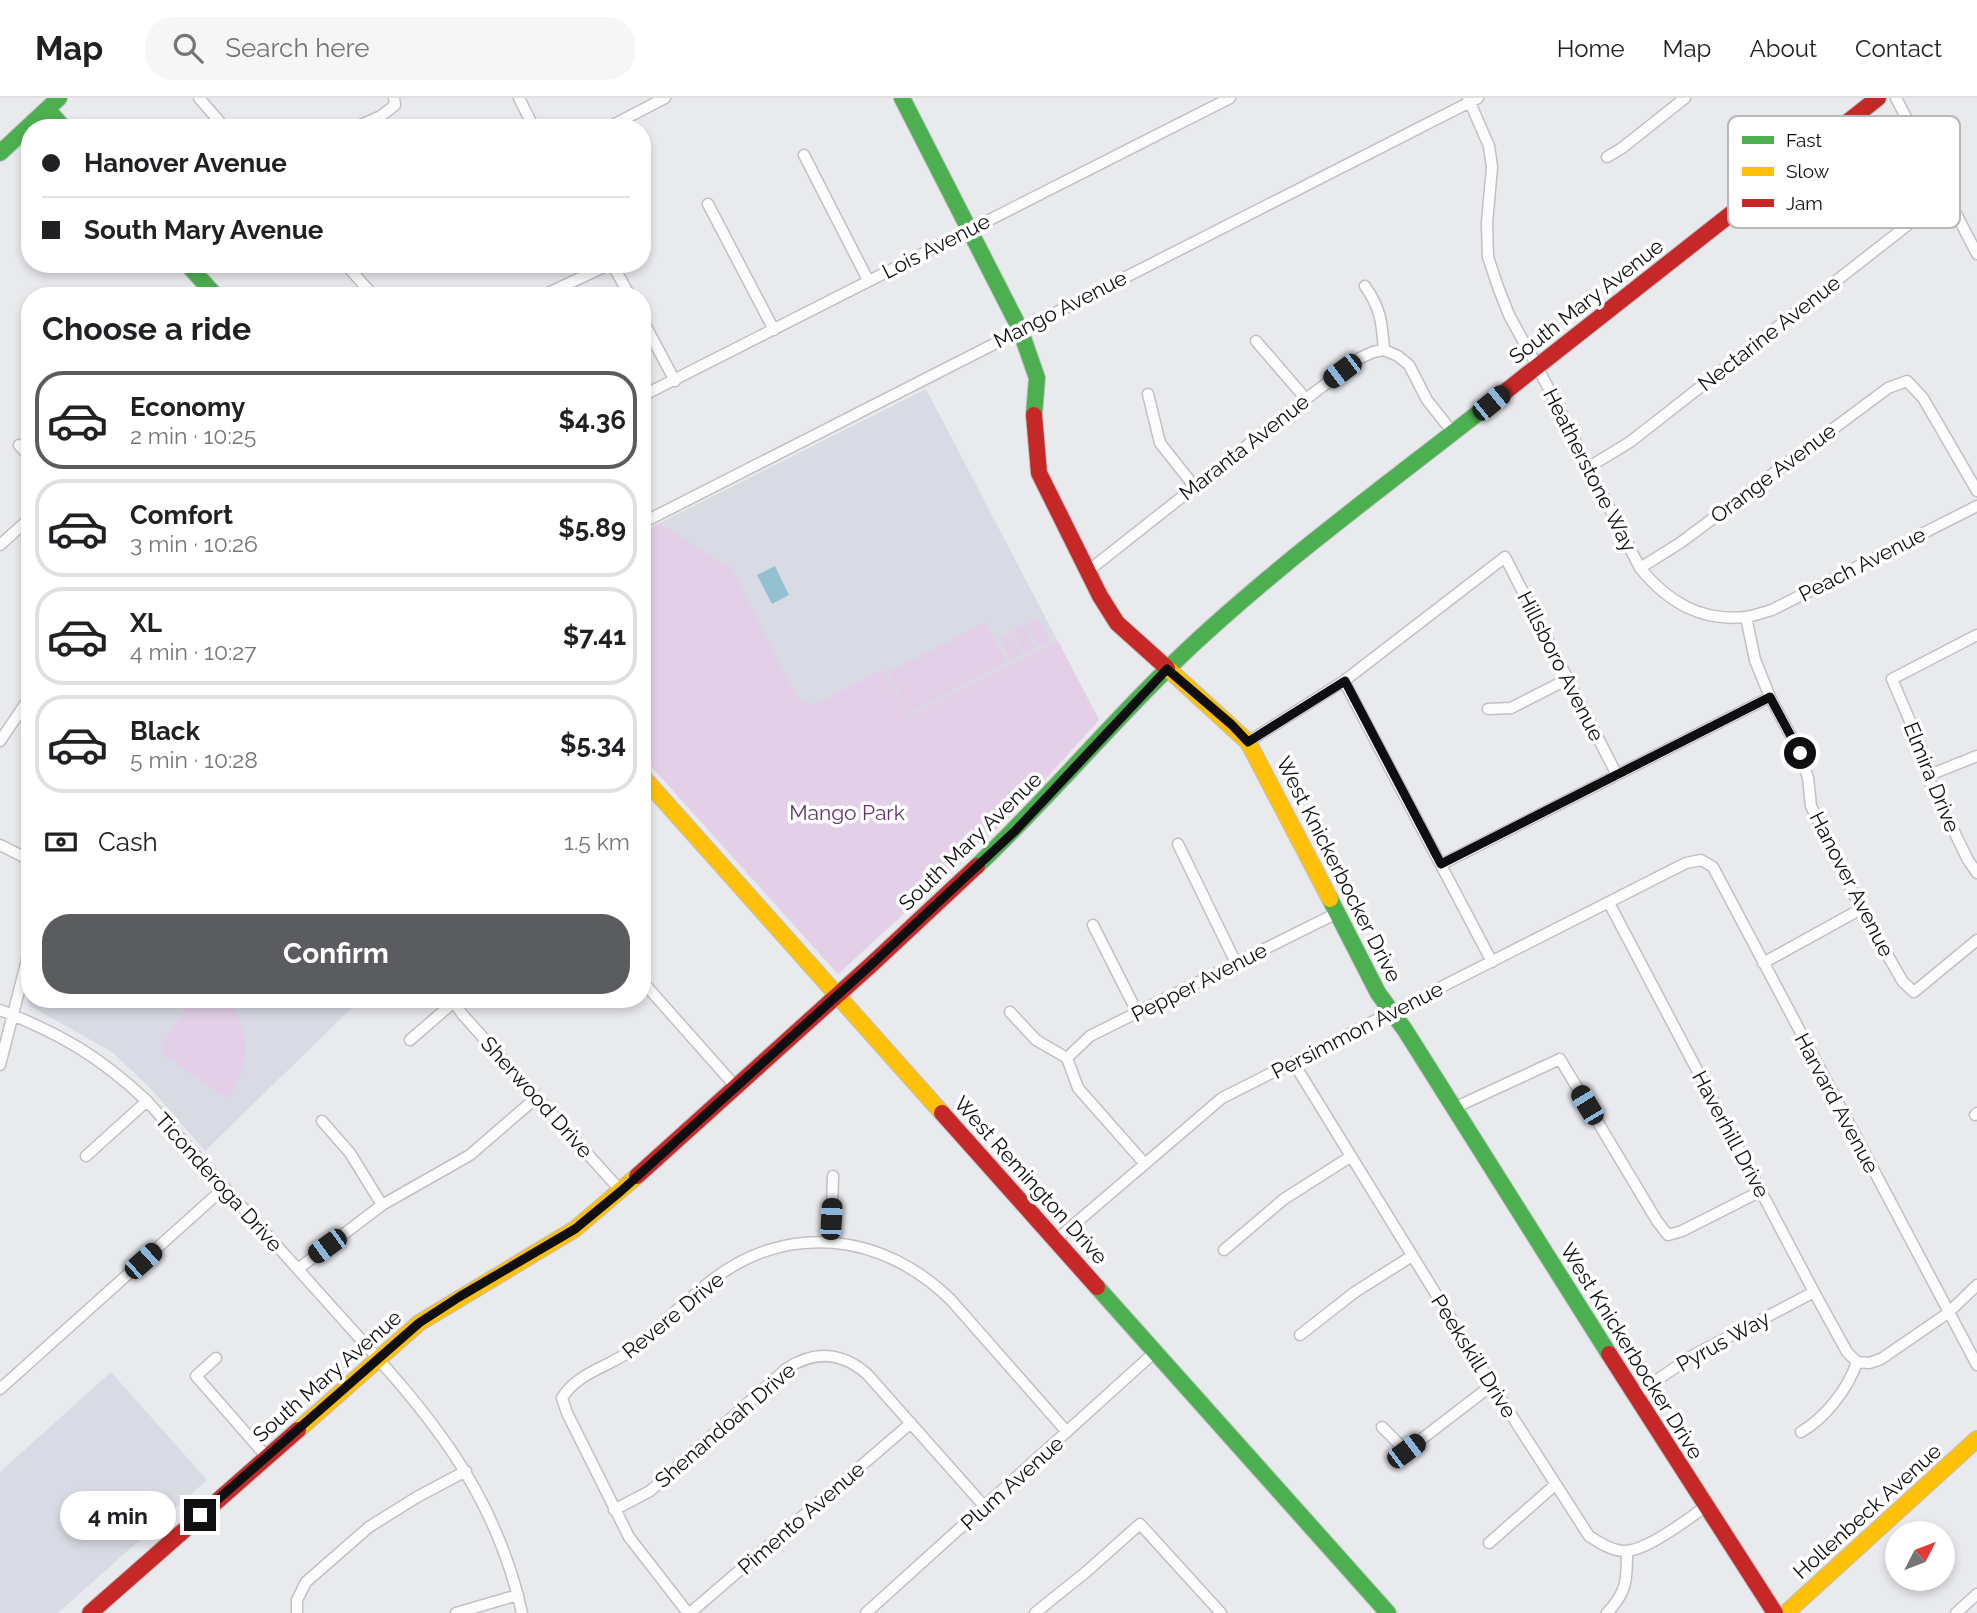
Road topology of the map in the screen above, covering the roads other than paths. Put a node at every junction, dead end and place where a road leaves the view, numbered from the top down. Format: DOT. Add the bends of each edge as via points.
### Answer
graph roads {
  1 [pos="199,98"];
  2 [pos="519,98"];
  3 [pos="665,98"];
  4 [pos="902,98"];
  5 [pos="1230,98"];
  6 [pos="1685,98"];
  7 [pos="1878,98"];
  8 [pos="1896,98"];
  9 [pos="1472,99"];
  10 [pos="394,101"];
  11 [pos="49,102"];
  12 [pos="1215,102"];
  13 [pos="1855,116"];
  14 [pos="1905,116"];
  15 [pos="33,119"];
  16 [pos="59,119"];
  17 [pos="218,119"];
  18 [pos="374,119"];
  19 [pos="530,119"];
  20 [pos="624,119"];
  21 [pos="21,131"];
  22 [pos="0,153"];
  23 [pos="804,155"];
  24 [pos="1607,157"];
  25 [pos="708,204"];
  26 [pos="1728,216"];
  27 [pos="1960,222"];
  28 [pos="1904,228"];
  29 [pos="970,229"];
  30 [pos="1977,254"];
  31 [pos="195,273"];
  32 [pos="354,273"];
  33 [pos="592,273"];
  34 [pos="868,280"];
  35 [pos="1365,286"];
  36 [pos="208,287"];
  37 [pos="366,287"];
  38 [pos="561,287"];
  39 [pos="1020,329"];
  40 [pos="774,330"];
  41 [pos="651,336"];
  42 [pos="1256,341"];
  43 [pos="1384,350"];
  44 [pos="1537,366"];
  45 [pos="675,381"];
  46 [pos="651,392"];
  47 [pos="1148,394"];
  48 [pos="1306,399"];
  49 [pos="1454,434"];
  50 [pos="1589,467"];
  51 [pos="1194,486"];
  52 [pos="1977,491"];
  53 [pos="1977,506"];
  54 [pos="651,518"];
  55 [pos="21,526"];
  56 [pos="0,545"];
  57 [pos="1640,568"];
  58 [pos="1088,571"];
  59 [pos="1746,617"];
  60 [pos="1977,635"];
  61 [pos="1167,669"];
  62 [pos="1568,679"];
  63 [pos="1345,681"];
  64 [pos="1770,697"];
  65 [pos="1488,709"];
  66 [pos="21,710"];
  67 [pos="0,741"];
  68 [pos="1248,742"];
  69 [pos="1977,756"];
  70 [pos="1617,775"];
  71 [pos="1927,776"];
  72 [pos="651,786"];
  73 [pos="1178,844"];
  74 [pos="0,845"];
  75 [pos="21,856"];
  76 [pos="1686,863"];
  77 [pos="1441,864"];
  78 [pos="1977,873"];
  79 [pos="1609,903"];
  80 [pos="1861,909"];
  81 [pos="1337,913"];
  82 [pos="1093,925"];
  83 [pos="1977,940"];
  84 [pos="1236,962"];
  85 [pos="1492,962"];
  86 [pos="1763,963"];
  87 [pos="21,982"];
  88 [pos="651,991"];
  89 [pos="836,996"];
  90 [pos="447,1008"];
  91 [pos="458,1008"];
  92 [pos="0,1010"];
  93 [pos="1391,1011"];
  94 [pos="1010,1012"];
  95 [pos="1137,1012"];
  96 [pos="12,1015"];
  97 [pos="410,1040"];
  98 [pos="1067,1058"];
  99 [pos="1293,1062"];
  100 [pos="0,1065"];
  101 [pos="736,1087"];
  102 [pos="537,1097"];
  103 [pos="147,1101"];
  104 [pos="1454,1108"];
  105 [pos="322,1121"];
  106 [pos="86,1156"];
  107 [pos="1350,1157"];
  108 [pos="1145,1164"];
  109 [pos="833,1175"];
  110 [pos="224,1188"];
  111 [pos="621,1191"];
  112 [pos="1761,1191"];
  113 [pos="382,1205"];
  114 [pos="1057,1239"];
  115 [pos="831,1241"];
  116 [pos="1224,1250"];
  117 [pos="1412,1256"];
  118 [pos="298,1269"];
  119 [pos="1977,1285"];
  120 [pos="1814,1292"];
  121 [pos="1948,1312"];
  122 [pos="1300,1335"];
  123 [pos="1156,1352"];
  124 [pos="216,1357"];
  125 [pos="378,1358"];
  126 [pos="1857,1362"];
  127 [pos="1977,1365"];
  128 [pos="1492,1385"];
  129 [pos="0,1389"];
  130 [pos="1635,1395"];
  131 [pos="911,1423"];
  132 [pos="1382,1427"];
  133 [pos="1068,1432"];
  134 [pos="1801,1432"];
  135 [pos="1977,1439"];
  136 [pos="266,1456"];
  137 [pos="466,1471"];
  138 [pos="1555,1485"];
  139 [pos="985,1507"];
  140 [pos="1705,1507"];
  141 [pos="614,1510"];
  142 [pos="1489,1543"];
  143 [pos="1627,1551"];
  144 [pos="518,1595"];
  145 [pos="1975,1601"];
  146 [pos="90,1613"];
  147 [pos="297,1613"];
  148 [pos="456,1613"];
  149 [pos="522,1613"];
  150 [pos="689,1613"];
  151 [pos="866,1613"];
  152 [pos="1035,1613"];
  153 [pos="1221,1613"];
  154 [pos="1388,1613"];
  155 [pos="1607,1613"];
  156 [pos="1775,1613"];
  157 [pos="1786,1613"];
  158 [pos="1956,1613"];
  1 -- 17 [label="street"];
  2 -- 19 [label="street"];
  3 -- 20 [label="street"];
  4 -- 29 [label="street, West Knickerbocker Drive"];
  5 -- 12 [label="street, Lois Avenue"];
  6 -- 24 [label="street"];
  7 -- 13 [label="street, South Mary Avenue"];
  8 -- 14 [label="street"];
  9 -- 39 [label="street, Mango Avenue"];
  9 -- 44 [label="street, Heatherstone Way" via="1492,167 1488,257 1509,315"];
  10 -- 18 [label="street"];
  11 -- 15 [label="street"];
  11 -- 16 [label="street"];
  12 -- 29 [label="street, Lois Avenue"];
  21 -- 22 [label="street"];
  23 -- 34 [label="street"];
  25 -- 40 [label="street"];
  26 -- 44 [label="street, South Mary Avenue"];
  27 -- 30 [label="street"];
  28 -- 50 [label="street, Nectarine Avenue" via="1630,442"];
  29 -- 34 [label="street, Lois Avenue"];
  29 -- 39 [label="street, West Knickerbocker Drive"];
  31 -- 36 [label="street"];
  32 -- 37 [label="street"];
  33 -- 38 [label="street"];
  34 -- 40 [label="street, Lois Avenue"];
  35 -- 43 [label="street" via="1381,316"];
  39 -- 54 [label="street, Mango Avenue"];
  39 -- 58 [label="street, West Knickerbocker Drive" via="1037,378 1034,422 1039,473"];
  40 -- 45 [label="street, Lois Avenue"];
  41 -- 45 [label="street"];
  42 -- 48 [label="street"];
  43 -- 48 [label="street, Maranta Avenue" via="1360,358"];
  43 -- 49 [label="street" via="1409,365 1427,400"];
  44 -- 49 [label="street, South Mary Avenue"];
  44 -- 50 [label="street, Heatherstone Way"];
  45 -- 46 [label="street, Lois Avenue"];
  47 -- 51 [label="street" via="1160,443"];
  48 -- 51 [label="street, Maranta Avenue"];
  49 -- 61 [label="street, South Mary Avenue" via="1272,576"];
  50 -- 57 [label="street, Heatherstone Way"];
  51 -- 58 [label="street, Maranta Avenue"];
  52 -- 57 [label="street, Orange Avenue" via="1923,398 1907,381 1888,388"];
  53 -- 59 [label="street, Peach Avenue" via="1772,610"];
  55 -- 56 [label="street"];
  57 -- 59 [label="street, Heatherstone Way" via="1657,589 1677,603 1696,611"];
  58 -- 61 [label="street, West Knickerbocker Drive" via="1117,622"];
  59 -- 64 [label="street, Hanover Avenue" via="1755,660"];
  60 -- 71 [label="street, Elmira Drive" via="1892,679 1921,747"];
  61 -- 68 [label="street, West Knickerbocker Drive"];
  61 -- 89 [label="street, South Mary Avenue" via="1016,830"];
  62 -- 63 [label="street, Hillsboro Avenue" via="1505,557"];
  62 -- 65 [label="street" via="1511,708"];
  62 -- 70 [label="street, Hillsboro Avenue"];
  63 -- 68 [label="street"];
  63 -- 77 [label="street"];
  64 -- 70 [label="street"];
  64 -- 80 [label="street, Hanover Avenue" via="1800,753 1811,806"];
  66 -- 67 [label="street"];
  68 -- 81 [label="street, West Knickerbocker Drive"];
  69 -- 71 [label="street"];
  70 -- 77 [label="street"];
  71 -- 78 [label="street, Elmira Drive"];
  72 -- 89 [label="street, West Remington Drive"];
  73 -- 84 [label="street"];
  74 -- 75 [label="street"];
  76 -- 79 [label="street, Persimmon Avenue"];
  76 -- 86 [label="street, Harvard Avenue" via="1701,860 1713,867"];
  77 -- 85 [label="street"];
  79 -- 85 [label="street, Persimmon Avenue"];
  79 -- 112 [label="street, Haverhill Drive"];
  80 -- 83 [label="street, Hanover Avenue" via="1903,982 1914,992"];
  80 -- 86 [label="street"];
  81 -- 84 [label="street, Pepper Avenue"];
  81 -- 93 [label="street, West Knickerbocker Drive"];
  82 -- 95 [label="street"];
  84 -- 95 [label="street, Pepper Avenue"];
  85 -- 93 [label="street, Persimmon Avenue"];
  86 -- 121 [label="street, Harvard Avenue"];
  87 -- 96 [label="street"];
  88 -- 101 [label="street"];
  89 -- 101 [label="street, South Mary Avenue"];
  89 -- 114 [label="street, West Remington Drive"];
  90 -- 97 [label="street, Sherwood Drive"];
  91 -- 102 [label="street, Sherwood Drive"];
  92 -- 96 [label="street, Ticonderoga Drive"];
  93 -- 99 [label="street, Persimmon Avenue"];
  93 -- 104 [label="street, West Knickerbocker Drive"];
  94 -- 98 [label="street" via="1036,1040"];
  95 -- 98 [label="street, Pepper Avenue" via="1090,1036"];
  96 -- 100 [label="street"];
  96 -- 103 [label="street, Ticonderoga Drive" via="95,1057"];
  98 -- 108 [label="street" via="1078,1088"];
  99 -- 107 [label="street, Peekskill Drive"];
  99 -- 108 [label="street, Persimmon Avenue" via="1222,1098"];
  101 -- 111 [label="street, South Mary Avenue"];
  102 -- 111 [label="street, Sherwood Drive"];
  102 -- 113 [label="street" via="470,1155"];
  103 -- 106 [label="street"];
  103 -- 110 [label="street, Ticonderoga Drive"];
  104 -- 112 [label="street" via="1560,1059 1668,1235"];
  104 -- 130 [label="street, West Knickerbocker Drive"];
  105 -- 113 [label="street" via="350,1153"];
  107 -- 116 [label="street" via="1284,1199"];
  107 -- 117 [label="street, Peekskill Drive"];
  108 -- 114 [label="street, Persimmon Avenue"];
  109 -- 115 [label="street"];
  110 -- 118 [label="street, Ticonderoga Drive"];
  110 -- 129 [label="street"];
  111 -- 125 [label="street, South Mary Avenue" via="575,1229 419,1323"];
  112 -- 120 [label="street, Haverhill Drive"];
  113 -- 118 [label="street"];
  114 -- 123 [label="street, West Remington Drive"];
  115 -- 133 [label="street, Revere Drive" via="888,1256 937,1286"];
  115 -- 141 [label="street, Revere Drive" via="770,1250 721,1274 626,1355 568,1387 562,1398 567,1413"];
  117 -- 122 [label="street"];
  117 -- 128 [label="street, Peekskill Drive"];
  118 -- 125 [label="street, Ticonderoga Drive"];
  119 -- 121 [label="street"];
  120 -- 126 [label="street, Haverhill Drive"];
  120 -- 130 [label="street, Pyrus Way" via="1692,1356"];
  121 -- 126 [label="street" via="1881,1359"];
  121 -- 127 [label="street, Harvard Avenue"];
  123 -- 133 [label="street, Plum Avenue"];
  123 -- 154 [label="street, West Remington Drive"];
  124 -- 136 [label="street" via="195,1376"];
  125 -- 136 [label="street, South Mary Avenue"];
  125 -- 137 [label="street, Ticonderoga Drive" via="438,1429"];
  126 -- 134 [label="street" via="1852,1378 1816,1423"];
  128 -- 132 [label="street" via="1406,1451"];
  128 -- 138 [label="street, Peekskill Drive"];
  130 -- 140 [label="street, West Knickerbocker Drive"];
  131 -- 139 [label="street, Shenandoah Drive"];
  131 -- 141 [label="street, Shenandoah Drive" via="859,1367 841,1358 809,1357 786,1368 650,1491"];
  131 -- 150 [label="street, Pimento Avenue"];
  133 -- 139 [label="street, Plum Avenue"];
  135 -- 157 [label="street, Hollenbeck Avenue"];
  136 -- 146 [label="street, South Mary Avenue"];
  137 -- 144 [label="street, Ticonderoga Drive" via="498,1532"];
  137 -- 147 [label="street" via="369,1527 306,1582 297,1600"];
  138 -- 142 [label="street"];
  138 -- 143 [label="street, Peekskill Drive" via="1589,1536 1609,1548"];
  139 -- 151 [label="street, Plum Avenue"];
  140 -- 143 [label="street" via="1651,1542"];
  140 -- 156 [label="street, West Knickerbocker Drive"];
  141 -- 150 [label="street" via="634,1546"];
  143 -- 155 [label="street" via="1621,1598"];
  144 -- 148 [label="street"];
  144 -- 149 [label="street, Ticonderoga Drive"];
  145 -- 158 [label="street"];
  152 -- 153 [label="street" via="1140,1524"];
}
